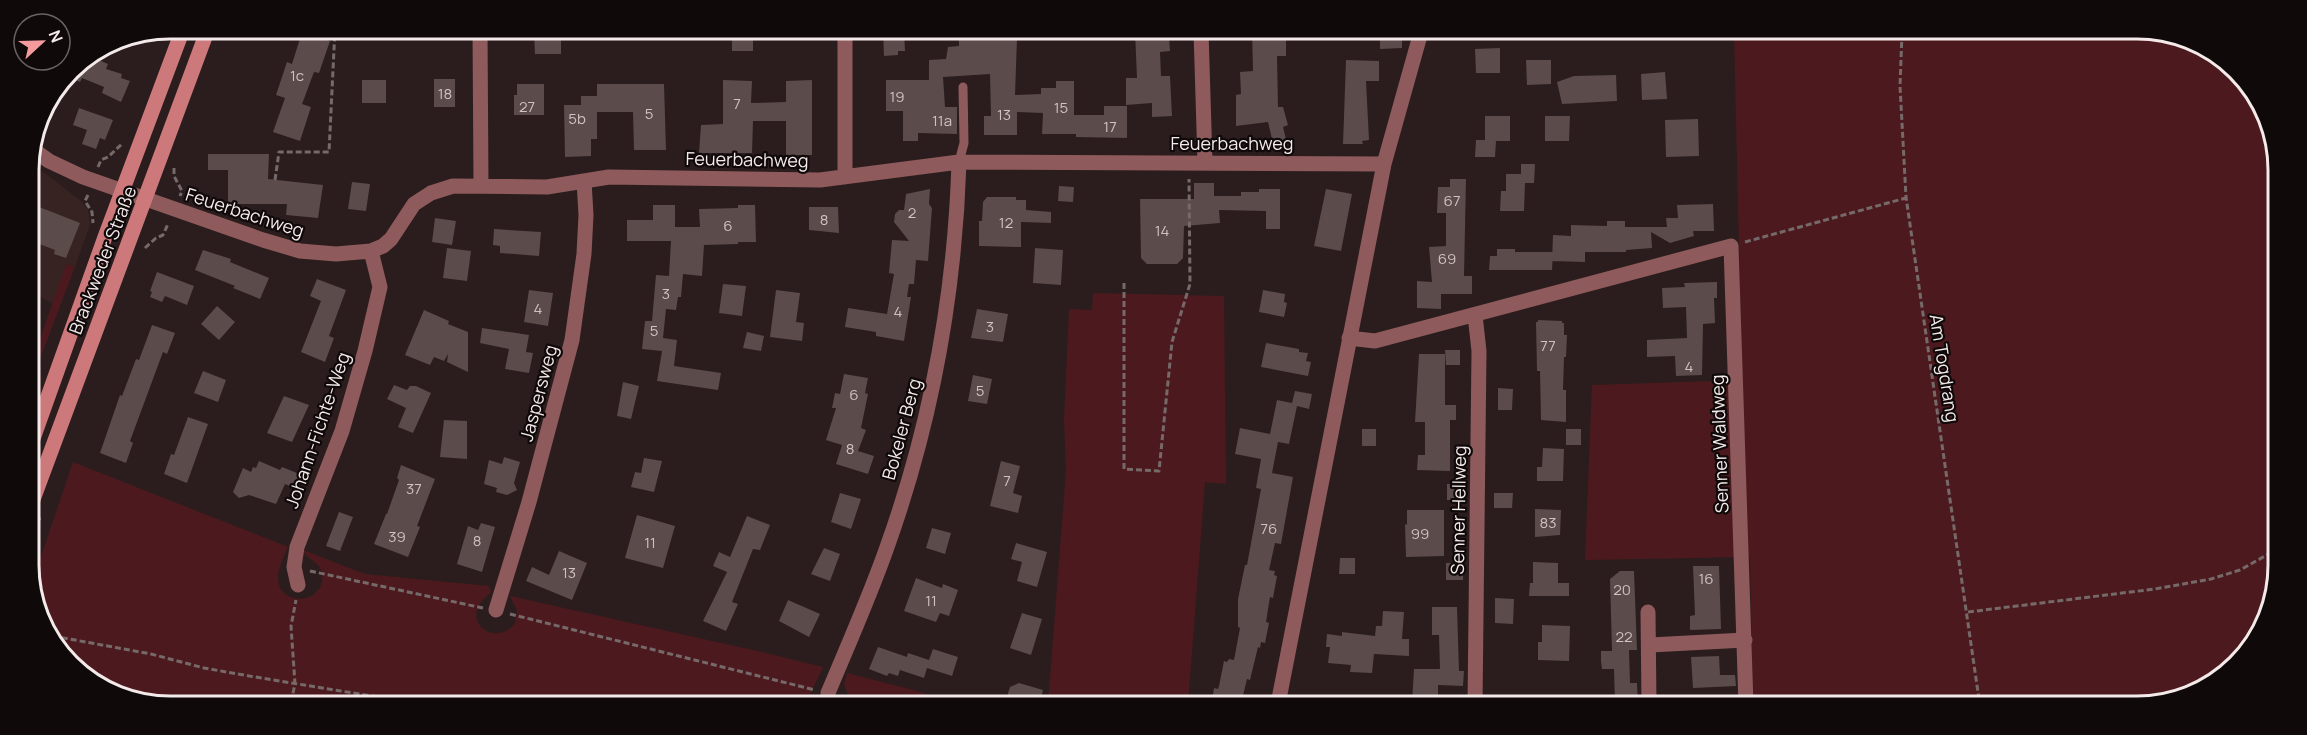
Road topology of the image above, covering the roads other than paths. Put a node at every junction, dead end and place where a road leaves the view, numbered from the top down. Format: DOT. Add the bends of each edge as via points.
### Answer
graph roads {
  1 [pos="179,39"];
  2 [pos="204,39"];
  3 [pos="480,39"];
  4 [pos="845,39"];
  5 [pos="1201,39"];
  6 [pos="1419,39"];
  7 [pos="963,87"];
  8 [pos="40,155"];
  9 [pos="959,162"];
  10 [pos="1205,162"];
  11 [pos="1384,164"];
  12 [pos="845,177"];
  13 [pos="584,181"];
  14 [pos="481,186"];
  15 [pos="123,191"];
  16 [pos="146,199"];
  17 [pos="371,252"];
  18 [pos="1475,315"];
  19 [pos="1349,338"];
  20 [pos="39,422"];
  21 [pos="39,483"];
  22 [pos="298,585"];
  23 [pos="496,610"];
  24 [pos="1648,612"];
  25 [pos="1745,640"];
  26 [pos="1650,645"];
  27 [pos="828,693"];
  28 [pos="1280,696"];
  29 [pos="1474,696"];
  30 [pos="1649,696"];
  31 [pos="1746,696"];
  1 -- 15 [label="main road, Brackweder Straße"];
  2 -- 16 [label="main road, Brackweder Straße"];
  3 -- 14 [label="street"];
  4 -- 12 [label="street"];
  5 -- 10 [label="street"];
  6 -- 11 [label="street"];
  7 -- 9 [label="lane" via="964,143"];
  8 -- 15 [label="street, Feuerbachweg" via="67,170"];
  9 -- 10 [label="street, Feuerbachweg"];
  9 -- 12 [label="street, Feuerbachweg"];
  9 -- 27 [label="street, Bokeler Berg" via="951,277 936,374 922,431 886,550"];
  10 -- 11 [label="street, Feuerbachweg"];
  11 -- 19 [label="street"];
  12 -- 13 [label="street, Feuerbachweg" via="616,177"];
  13 -- 14 [label="street, Feuerbachweg" via="547,187"];
  13 -- 23 [label="street, Jaspersweg" via="584,254 572,340 530,502"];
  14 -- 17 [label="street, Feuerbachweg" via="453,186 423,197 390,239"];
  15 -- 16 [label="street, Feuerbachweg"];
  15 -- 20 [label="main road, Brackweder Straße"];
  16 -- 17 [label="street, Feuerbachweg" via="300,251 336,255"];
  16 -- 21 [label="main road, Brackweder Straße"];
  17 -- 22 [label="street, Johann-Fichte-Weg" via="380,287 342,431 297,547 294,567"];
  18 -- 19 [label="street" via="1375,341"];
  18 -- 25 [label="street, Senner Waldweg" via="1731,246"];
  18 -- 29 [label="street, Senner Hellweg" via="1479,351"];
  19 -- 28 [label="street"];
  24 -- 26 [label="street"];
  25 -- 26 [label="street"];
  25 -- 31 [label="street, Senner Waldweg"];
  26 -- 30 [label="street"];
}
